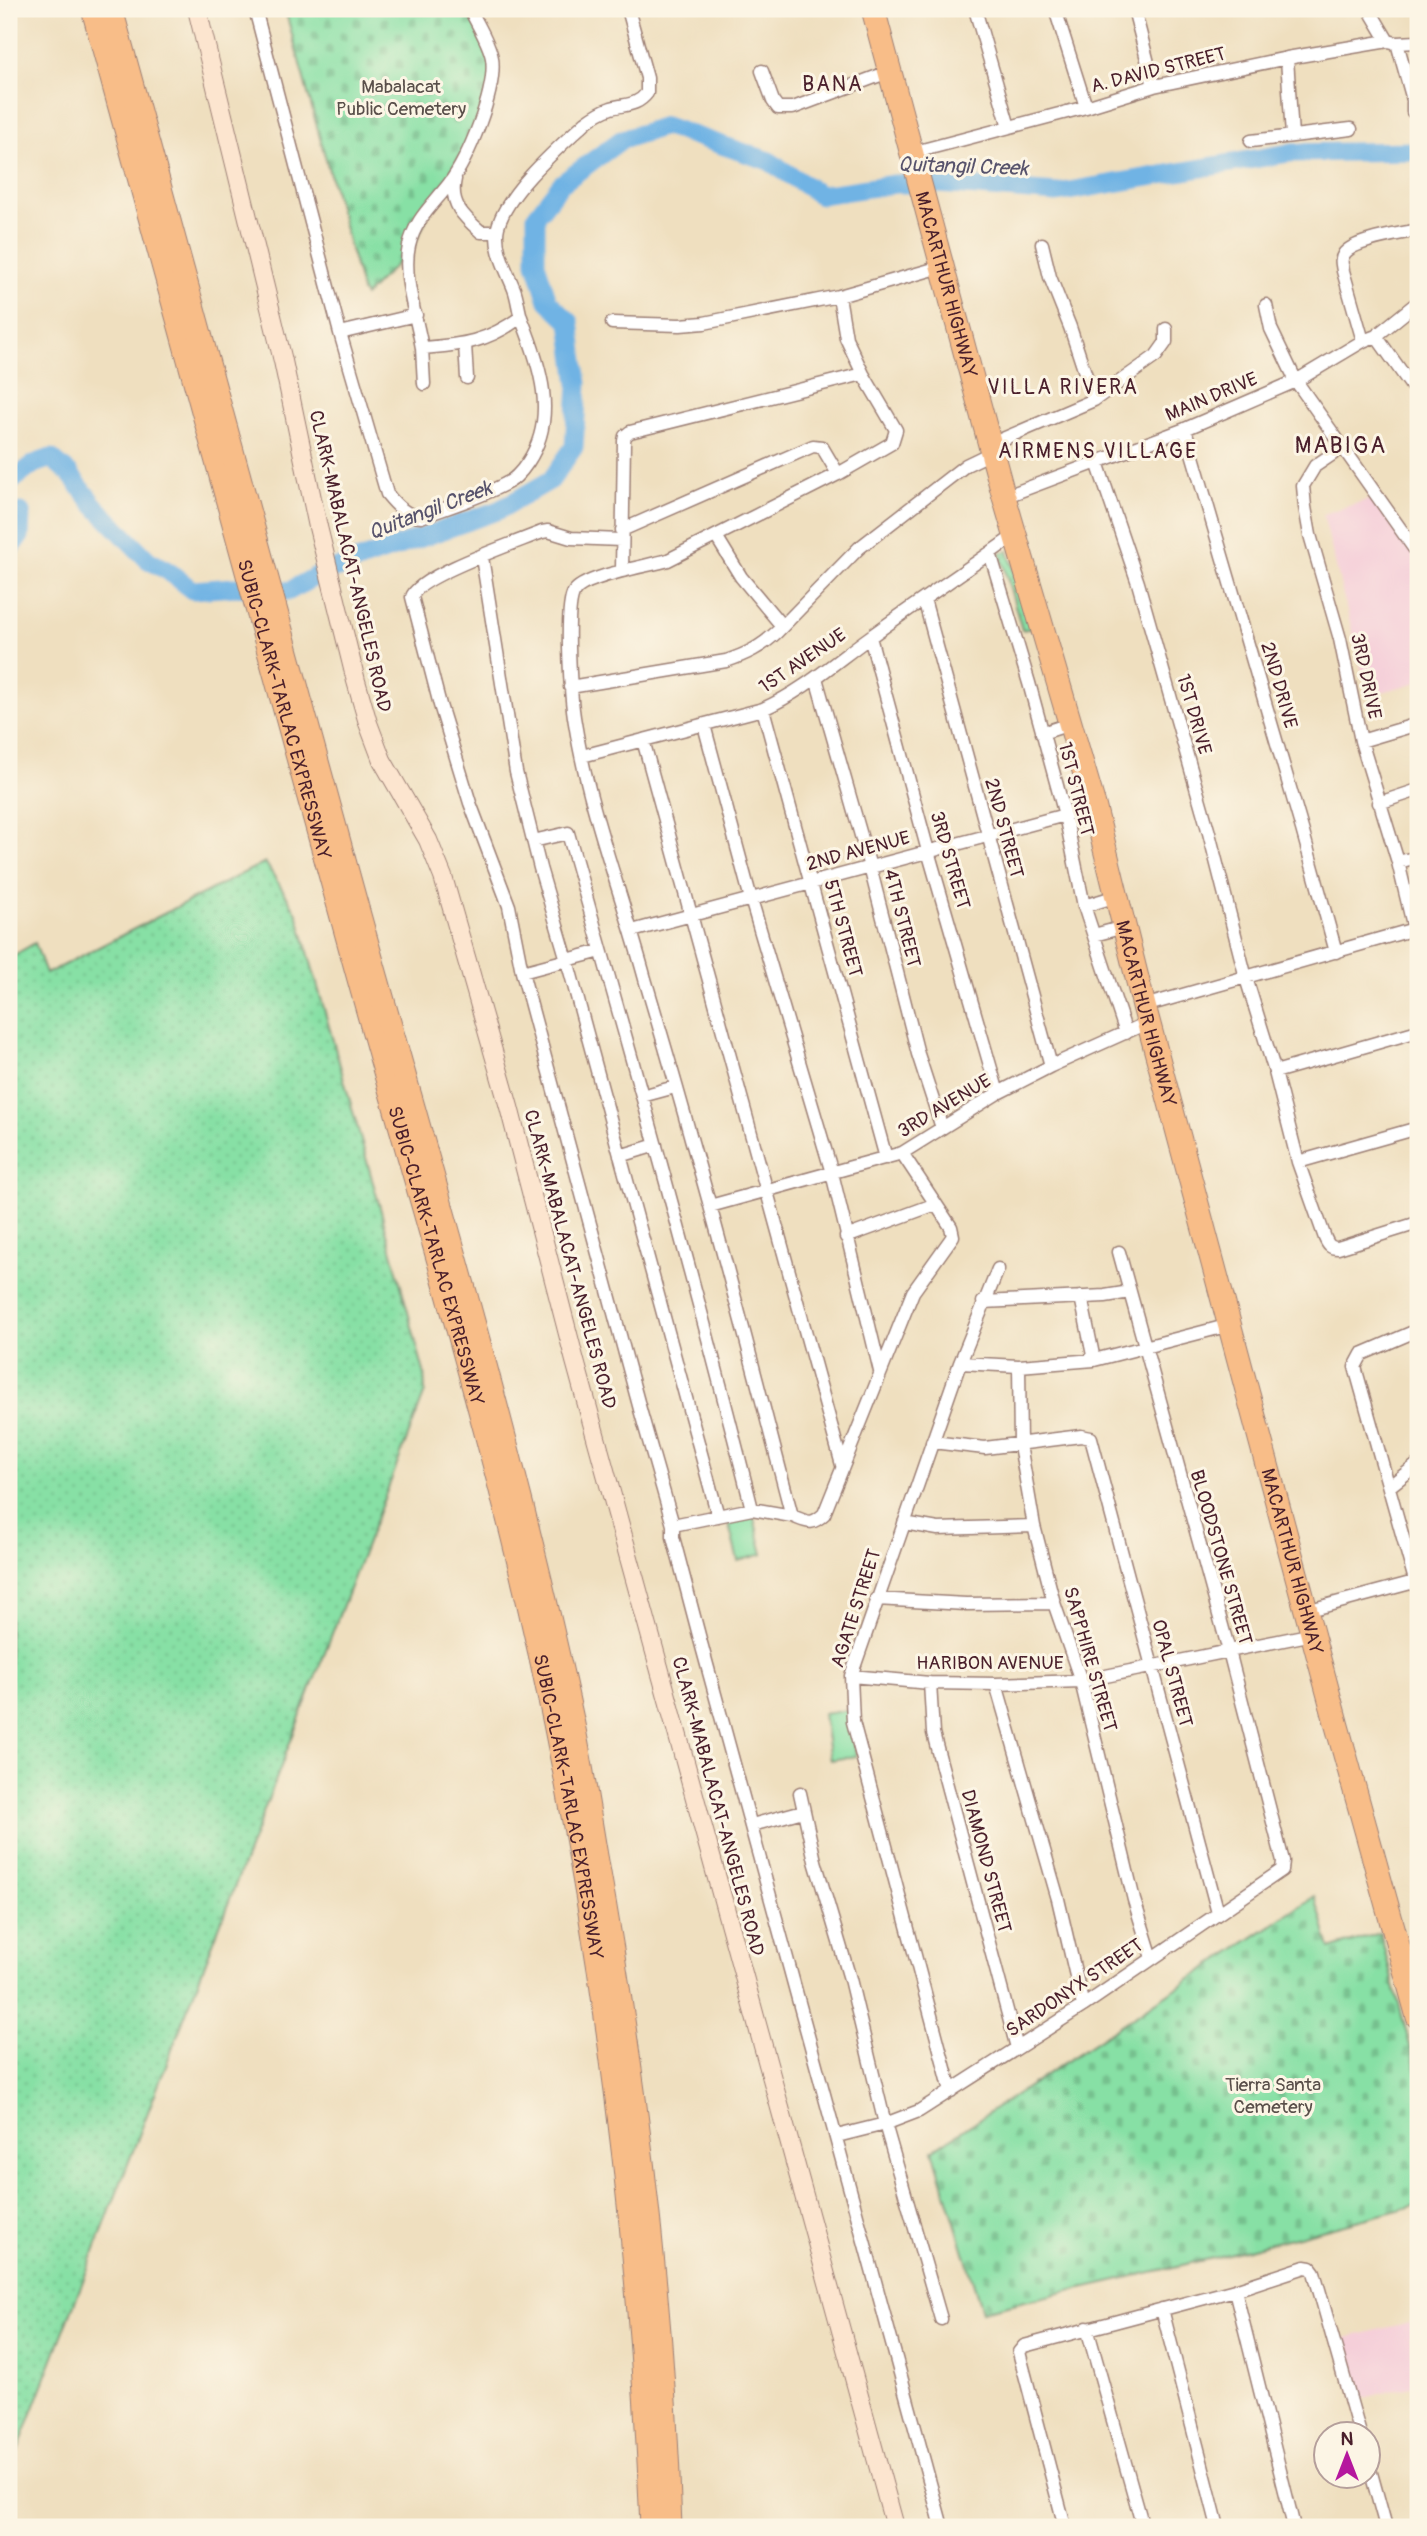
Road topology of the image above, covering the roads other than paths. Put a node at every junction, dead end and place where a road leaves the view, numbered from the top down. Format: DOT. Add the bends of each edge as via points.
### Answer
graph roads {
  1 [pos="93,9"];
  2 [pos="111,9"];
  3 [pos="197,9"];
  4 [pos="254,9"];
  5 [pos="470,9"];
  6 [pos="628,9"];
  7 [pos="873,9"];
  8 [pos="975,9"];
  9 [pos="1055,9"];
  10 [pos="1134,9"];
  11 [pos="1369,9"];
  12 [pos="1392,42"];
  13 [pos="1418,42"];
  14 [pos="1287,58"];
  15 [pos="762,71"];
  16 [pos="891,71"];
  17 [pos="1154,86"];
  18 [pos="1414,104"];
  19 [pos="1086,107"];
  20 [pos="1009,127"];
  21 [pos="1351,129"];
  22 [pos="1292,136"];
  23 [pos="1251,141"];
  24 [pos="913,161"];
  25 [pos="457,173"];
  26 [pos="1418,230"];
  27 [pos="497,232"];
  28 [pos="1042,244"];
  29 [pos="941,267"];
  30 [pos="839,296"];
  31 [pos="1418,302"];
  32 [pos="1266,305"];
  33 [pos="416,315"];
  34 [pos="521,317"];
  35 [pos="612,323"];
  36 [pos="1166,329"];
  37 [pos="340,333"];
  38 [pos="1376,337"];
  39 [pos="1363,341"];
  40 [pos="465,344"];
  41 [pos="422,348"];
  42 [pos="863,374"];
  43 [pos="467,379"];
  44 [pos="1296,381"];
  45 [pos="424,384"];
  46 [pos="1418,395"];
  47 [pos="1094,400"];
  48 [pos="1185,429"];
  49 [pos="1343,447"];
  50 [pos="992,448"];
  51 [pos="1097,462"];
  52 [pos="838,474"];
  53 [pos="1004,497"];
  54 [pos="243,526"];
  55 [pos="622,535"];
  56 [pos="1015,535"];
  57 [pos="716,536"];
  58 [pos="1417,550"];
  59 [pos="990,554"];
  60 [pos="482,557"];
  61 [pos="622,570"];
  62 [pos="924,599"];
  63 [pos="782,626"];
  64 [pos="870,637"];
  65 [pos="275,644"];
  66 [pos="1055,675"];
  67 [pos="816,678"];
  68 [pos="1029,683"];
  69 [pos="570,687"];
  70 [pos="763,709"];
  71 [pos="704,724"];
  72 [pos="1070,724"];
  73 [pos="1418,724"];
  74 [pos="1042,733"];
  75 [pos="643,740"];
  76 [pos="1361,741"];
  77 [pos="582,756"];
  78 [pos="1418,790"];
  79 [pos="1379,803"];
  80 [pos="1094,805"];
  81 [pos="1065,816"];
  82 [pos="987,836"];
  83 [pos="533,841"];
  84 [pos="928,851"];
  85 [pos="1418,856"];
  86 [pos="1398,862"];
  87 [pos="870,867"];
  88 [pos="811,882"];
  89 [pos="1116,896"];
  90 [pos="751,899"];
  91 [pos="1084,906"];
  92 [pos="692,914"];
  93 [pos="1124,927"];
  94 [pos="1416,928"];
  95 [pos="632,931"];
  96 [pos="1094,935"];
  97 [pos="601,951"];
  98 [pos="1336,952"];
  99 [pos="567,960"];
  100 [pos="522,972"];
  101 [pos="1246,978"];
  102 [pos="1146,1014"];
  103 [pos="1418,1031"];
  104 [pos="1126,1033"];
  105 [pos="1051,1066"];
  106 [pos="1275,1072"];
  107 [pos="675,1087"];
  108 [pos="998,1093"];
  109 [pos="642,1096"];
  110 [pos="942,1128"];
  111 [pos="1418,1128"];
  112 [pos="656,1145"];
  113 [pos="902,1153"];
  114 [pos="620,1156"];
  115 [pos="886,1158"];
  116 [pos="1298,1163"];
  117 [pos="832,1173"];
  118 [pos="766,1191"];
  119 [pos="936,1204"];
  120 [pos="710,1206"];
  121 [pos="1418,1223"];
  122 [pos="846,1237"];
  123 [pos="1119,1252"];
  124 [pos="998,1269"];
  125 [pos="1130,1292"];
  126 [pos="1081,1297"];
  127 [pos="983,1302"];
  128 [pos="1230,1325"];
  129 [pos="1418,1329"];
  130 [pos="1144,1347"];
  131 [pos="1094,1360"];
  132 [pos="960,1363"];
  133 [pos="1019,1366"];
  134 [pos="880,1371"];
  135 [pos="932,1443"];
  136 [pos="1020,1445"];
  137 [pos="1418,1464"];
  138 [pos="842,1465"];
  139 [pos="1390,1486"];
  140 [pos="752,1509"];
  141 [pos="718,1516"];
  142 [pos="792,1516"];
  143 [pos="904,1523"];
  144 [pos="673,1525"];
  145 [pos="1034,1526"];
  146 [pos="1417,1585"];
  147 [pos="876,1599"];
  148 [pos="1055,1602"];
  149 [pos="1310,1624"];
  150 [pos="1228,1651"];
  151 [pos="1151,1666"];
  152 [pos="851,1676"];
  153 [pos="1081,1681"];
  154 [pos="930,1683"];
  155 [pos="996,1684"];
  156 [pos="800,1793"];
  157 [pos="803,1811"];
  158 [pos="752,1825"];
  159 [pos="1280,1873"];
  160 [pos="1219,1913"];
  161 [pos="1152,1958"];
  162 [pos="1083,2006"];
  163 [pos="1417,2006"];
  164 [pos="1017,2048"];
  165 [pos="951,2091"];
  166 [pos="885,2124"];
  167 [pos="837,2136"];
  168 [pos="1235,2290"];
  169 [pos="1162,2309"];
  170 [pos="942,2319"];
  171 [pos="1087,2328"];
  172 [pos="1356,2420"];
  173 [pos="648,2425"];
  174 [pos="1375,2490"];
  175 [pos="647,2527"];
  176 [pos="652,2527"];
  177 [pos="670,2527"];
  178 [pos="895,2527"];
  179 [pos="942,2527"];
  180 [pos="1065,2527"];
  181 [pos="1143,2527"];
  182 [pos="1218,2527"];
  183 [pos="1294,2527"];
  184 [pos="1386,2527"];
  1 -- 54 [label="highway, SUBIC-CLARK-TARLAC EXPRESSWAY"];
  2 -- 54 [label="highway, SUBIC-CLARK-TARLAC EXPRESSWAY"];
  3 -- 178 [label="main road, CLARK-MABALACAT-ANGELES ROAD" via="283,361 339,617 368,723 428,840 450,900"];
  4 -- 37 [label="street"];
  5 -- 25 [label="street" via="492,58 480,124"];
  6 -- 27 [label="street" via="647,93 637,103 598,113 576,131 506,207"];
  7 -- 16 [label="highway, MACARTHUR HIGHWAY"];
  8 -- 20 [label="street"];
  9 -- 19 [label="street"];
  10 -- 17 [label="street"];
  11 -- 12 [label="street"];
  12 -- 13 [label="street, A. DAVID STREET"];
  12 -- 14 [label="street, A. DAVID STREET"];
  12 -- 18 [label="street"];
  14 -- 17 [label="street, A. DAVID STREET"];
  14 -- 22 [label="street"];
  15 -- 16 [label="street" via="778,108 793,108"];
  16 -- 24 [label="highway, MACARTHUR HIGHWAY"];
  17 -- 19 [label="street, A. DAVID STREET"];
  19 -- 20 [label="street, A. DAVID STREET"];
  20 -- 24 [label="street, A. DAVID STREET"];
  21 -- 22 [label="street"];
  22 -- 23 [label="street"];
  24 -- 29 [label="highway, MACARTHUR HIGHWAY"];
  25 -- 27 [label="street" via="454,204 481,232"];
  25 -- 33 [label="street" via="422,214 408,249"];
  26 -- 39 [label="street" via="1355,245 1341,260"];
  27 -- 34 [label="street"];
  28 -- 47 [label="street"];
  29 -- 30 [label="street"];
  29 -- 50 [label="highway, MACARTHUR HIGHWAY"];
  30 -- 35 [label="street" via="680,326"];
  30 -- 42 [label="street" via="846,338"];
  31 -- 38 [label="street, MAIN DRIVE"];
  32 -- 44 [label="street" via="1271,329"];
  33 -- 37 [label="street"];
  33 -- 41 [label="street"];
  34 -- 37 [label="street" via="539,363 545,418 541,439 522,471 507,484 416,518 398,508 387,494"];
  34 -- 40 [label="street" via="494,335"];
  36 -- 47 [label="street" via="1166,342 1156,356"];
  38 -- 39 [label="street, MAIN DRIVE"];
  38 -- 46 [label="street"];
  39 -- 44 [label="street, MAIN DRIVE"];
  40 -- 41 [label="street"];
  40 -- 43 [label="street"];
  41 -- 45 [label="street"];
  42 -- 52 [label="street" via="896,430 895,437"];
  42 -- 55 [label="street" via="630,432 624,442"];
  44 -- 48 [label="street, MAIN DRIVE"];
  44 -- 49 [label="street"];
  47 -- 50 [label="street"];
  48 -- 51 [label="street, MAIN DRIVE"];
  48 -- 98 [label="street, 2ND DRIVE"];
  49 -- 58 [label="street"];
  49 -- 76 [label="street, 3RD DRIVE" via="1315,466 1303,486 1310,535 1340,639"];
  50 -- 53 [label="highway, MACARTHUR HIGHWAY"];
  50 -- 63 [label="street" via="859,548"];
  51 -- 53 [label="street, MAIN DRIVE"];
  51 -- 101 [label="street, 1ST DRIVE" via="1139,583"];
  52 -- 55 [label="street" via="822,447 813,446"];
  52 -- 57 [label="street"];
  53 -- 56 [label="highway, MACARTHUR HIGHWAY"];
  54 -- 65 [label="highway, SUBIC-CLARK-TARLAC EXPRESSWAY"];
  55 -- 60 [label="street" via="570,538 548,531"];
  55 -- 61 [label="street"];
  56 -- 59 [label="street, 1ST AVENUE"];
  56 -- 66 [label="highway, MACARTHUR HIGHWAY"];
  57 -- 61 [label="street" via="668,560"];
  57 -- 63 [label="street" via="741,577"];
  59 -- 62 [label="street, 1ST AVENUE"];
  59 -- 68 [label="street, 1ST STREET"];
  60 -- 83 [label="street" via="516,772"];
  60 -- 100 [label="street" via="433,577 414,590 412,597 470,803 509,905"];
  61 -- 69 [label="street" via="578,586 572,594"];
  62 -- 64 [label="street, 1ST AVENUE"];
  62 -- 82 [label="street, 2ND STREET"];
  63 -- 69 [label="street" via="764,645 726,661"];
  64 -- 67 [label="street, 1ST AVENUE"];
  64 -- 84 [label="street, 3RD STREET"];
  65 -- 173 [label="highway, SUBIC-CLARK-TARLAC EXPRESSWAY" via="463,1348 553,1717 582,1865 620,2127"];
  65 -- 177 [label="highway, SUBIC-CLARK-TARLAC EXPRESSWAY" via="482,1352 573,1725 616,1963 638,2131 659,2324"];
  66 -- 68 [label="street"];
  66 -- 72 [label="highway, MACARTHUR HIGHWAY"];
  67 -- 70 [label="street, 1ST AVENUE"];
  67 -- 87 [label="street, 4TH STREET"];
  68 -- 74 [label="street, 1ST STREET"];
  69 -- 77 [label="street"];
  70 -- 71 [label="street, 1ST AVENUE"];
  70 -- 88 [label="street, 5TH STREET"];
  71 -- 75 [label="street, 1ST AVENUE"];
  71 -- 90 [label="street"];
  72 -- 74 [label="street"];
  72 -- 80 [label="highway, MACARTHUR HIGHWAY"];
  73 -- 76 [label="street"];
  74 -- 81 [label="street, 1ST STREET"];
  75 -- 77 [label="street, 1ST AVENUE"];
  75 -- 92 [label="street"];
  76 -- 79 [label="street, 3RD DRIVE"];
  77 -- 95 [label="street"];
  78 -- 79 [label="street"];
  79 -- 86 [label="street, 3RD DRIVE"];
  80 -- 81 [label="street, 2ND AVENUE"];
  80 -- 89 [label="highway, MACARTHUR HIGHWAY"];
  81 -- 82 [label="street, 2ND AVENUE"];
  81 -- 91 [label="street, 1ST STREET"];
  82 -- 84 [label="street, 2ND AVENUE"];
  82 -- 105 [label="street, 2ND STREET"];
  83 -- 97 [label="street" via="568,833"];
  83 -- 99 [label="street"];
  84 -- 87 [label="street, 2ND AVENUE"];
  84 -- 108 [label="street, 3RD STREET"];
  85 -- 86 [label="street"];
  86 -- 94 [label="street, 3RD DRIVE"];
  87 -- 88 [label="street, 2ND AVENUE"];
  87 -- 110 [label="street, 4TH STREET"];
  88 -- 90 [label="street, 2ND AVENUE"];
  88 -- 115 [label="street, 5TH STREET"];
  89 -- 91 [label="street"];
  89 -- 93 [label="highway, MACARTHUR HIGHWAY"];
  90 -- 92 [label="street, 2ND AVENUE"];
  90 -- 117 [label="street"];
  91 -- 96 [label="street, 1ST STREET"];
  92 -- 95 [label="street, 2ND AVENUE"];
  92 -- 118 [label="street"];
  93 -- 96 [label="street"];
  93 -- 102 [label="highway, MACARTHUR HIGHWAY"];
  94 -- 98 [label="street, 3RD AVENUE"];
  95 -- 107 [label="street"];
  96 -- 104 [label="street, 1ST STREET"];
  97 -- 99 [label="street"];
  97 -- 109 [label="street"];
  98 -- 101 [label="street, 3RD AVENUE"];
  99 -- 100 [label="street"];
  99 -- 114 [label="street"];
  100 -- 144 [label="street"];
  101 -- 102 [label="street, 3RD AVENUE"];
  101 -- 106 [label="street, 1ST DRIVE"];
  102 -- 104 [label="street, 3RD AVENUE"];
  102 -- 128 [label="highway, MACARTHUR HIGHWAY"];
  103 -- 106 [label="street"];
  104 -- 105 [label="street, 3RD AVENUE"];
  105 -- 108 [label="street, 3RD AVENUE"];
  106 -- 116 [label="street, 1ST DRIVE"];
  107 -- 109 [label="street"];
  107 -- 120 [label="street"];
  108 -- 110 [label="street, 3RD AVENUE"];
  109 -- 112 [label="street"];
  110 -- 113 [label="street, 3RD AVENUE"];
  111 -- 116 [label="street"];
  112 -- 114 [label="street"];
  112 -- 140 [label="street"];
  113 -- 115 [label="street, 3RD AVENUE"];
  113 -- 119 [label="street"];
  114 -- 141 [label="street"];
  115 -- 117 [label="street, 3RD AVENUE"];
  116 -- 121 [label="street, 1ST DRIVE" via="1332,1248"];
  117 -- 118 [label="street, 3RD AVENUE"];
  117 -- 122 [label="street"];
  118 -- 120 [label="street, 3RD AVENUE"];
  118 -- 138 [label="street"];
  119 -- 122 [label="street"];
  119 -- 134 [label="street" via="953,1236 913,1292"];
  120 -- 142 [label="street"];
  122 -- 134 [label="street"];
  123 -- 125 [label="street, BLOODSTONE STREET"];
  124 -- 127 [label="street, AGATE STREET"];
  125 -- 126 [label="street"];
  125 -- 130 [label="street, BLOODSTONE STREET"];
  126 -- 127 [label="street"];
  126 -- 131 [label="street"];
  127 -- 132 [label="street, AGATE STREET"];
  128 -- 130 [label="street"];
  128 -- 149 [label="highway, MACARTHUR HIGHWAY"];
  129 -- 139 [label="street" via="1362,1354 1355,1367"];
  130 -- 131 [label="street"];
  130 -- 150 [label="street, BLOODSTONE STREET"];
  131 -- 133 [label="street"];
  132 -- 133 [label="street"];
  132 -- 135 [label="street, AGATE STREET"];
  133 -- 136 [label="street, SAPPHIRE STREET"];
  134 -- 138 [label="street"];
  135 -- 136 [label="street" via="985,1448"];
  135 -- 143 [label="street, AGATE STREET"];
  136 -- 145 [label="street, SAPPHIRE STREET"];
  136 -- 151 [label="street, OPAL STREET" via="1091,1438"];
  137 -- 139 [label="street"];
  138 -- 142 [label="street" via="818,1521"];
  139 -- 146 [label="street"];
  140 -- 141 [label="street"];
  140 -- 142 [label="street"];
  141 -- 144 [label="street"];
  143 -- 145 [label="street" via="938,1529"];
  143 -- 147 [label="street, AGATE STREET"];
  144 -- 158 [label="street"];
  145 -- 148 [label="street, SAPPHIRE STREET"];
  146 -- 149 [label="street, HARIBON AVENUE"];
  147 -- 148 [label="street"];
  147 -- 152 [label="street, AGATE STREET"];
  148 -- 153 [label="street, SAPPHIRE STREET"];
  149 -- 150 [label="street, HARIBON AVENUE"];
  149 -- 163 [label="highway, MACARTHUR HIGHWAY"];
  150 -- 151 [label="street, HARIBON AVENUE"];
  150 -- 159 [label="street, BLOODSTONE STREET" via="1283,1861"];
  151 -- 153 [label="street, HARIBON AVENUE"];
  151 -- 160 [label="street, OPAL STREET"];
  152 -- 154 [label="street, HARIBON AVENUE"];
  152 -- 165 [label="street, AGATE STREET" via="853,1722"];
  153 -- 155 [label="street, HARIBON AVENUE"];
  153 -- 161 [label="street, SAPPHIRE STREET"];
  154 -- 155 [label="street, HARIBON AVENUE"];
  154 -- 164 [label="street, DIAMOND STREET" via="933,1733"];
  155 -- 162 [label="street" via="1058,1899"];
  156 -- 157 [label="street"];
  157 -- 158 [label="street"];
  157 -- 166 [label="street"];
  158 -- 167 [label="street"];
  159 -- 160 [label="street, SARDONYX STREET"];
  160 -- 161 [label="street, SARDONYX STREET"];
  161 -- 162 [label="street, SARDONYX STREET"];
  162 -- 164 [label="street, SARDONYX STREET"];
  164 -- 165 [label="street, SARDONYX STREET"];
  165 -- 166 [label="street, SARDONYX STREET" via="919,2111"];
  166 -- 167 [label="street, SARDONYX STREET"];
  166 -- 170 [label="street"];
  167 -- 179 [label="street"];
  168 -- 169 [label="street"];
  168 -- 172 [label="street" via="1311,2268"];
  168 -- 183 [label="street"];
  169 -- 171 [label="street"];
  169 -- 182 [label="street"];
  171 -- 180 [label="street" via="1024,2346 1019,2352"];
  171 -- 181 [label="street"];
  173 -- 175 [label="highway"];
  173 -- 176 [label="highway, SUBIC-CLARK-TARLAC EXPRESSWAY"];
  174 -- 184 [label="street"];
}
